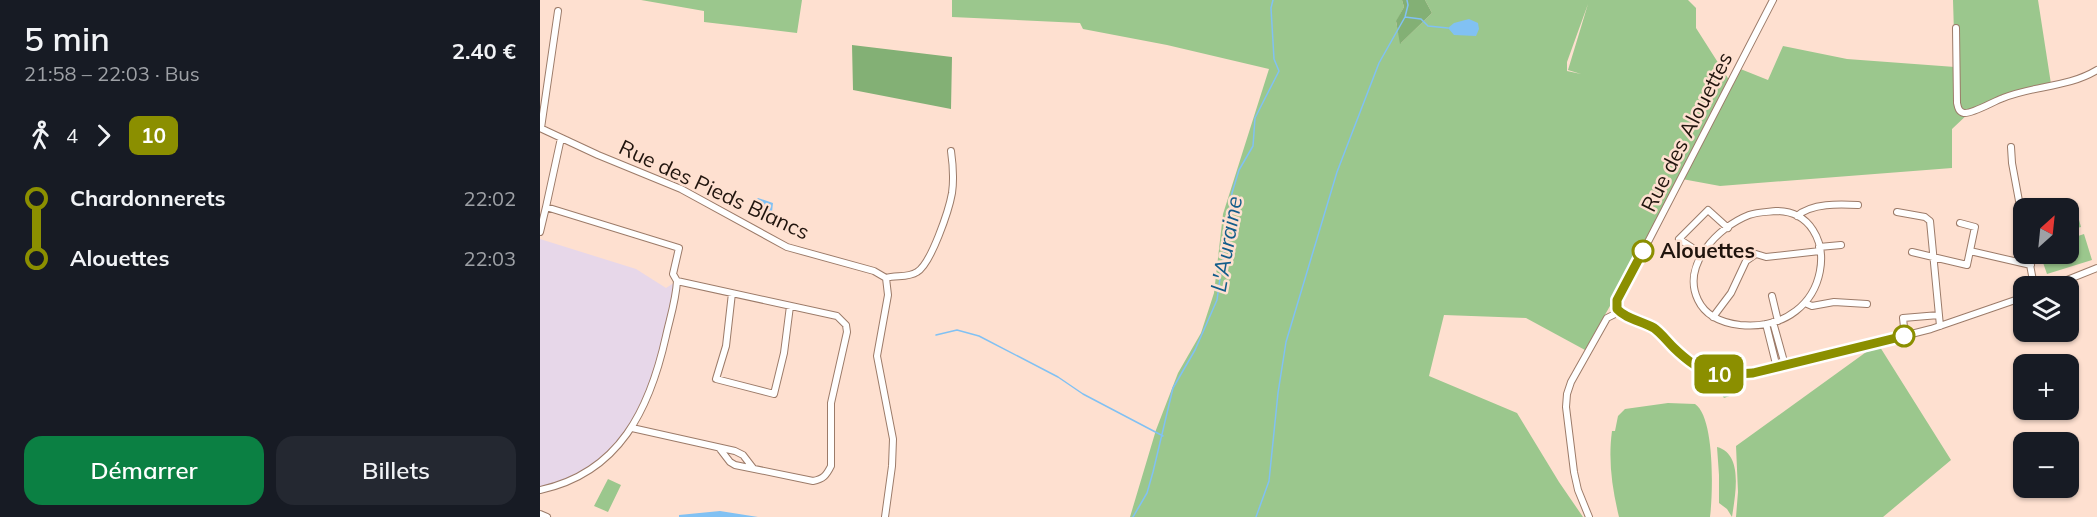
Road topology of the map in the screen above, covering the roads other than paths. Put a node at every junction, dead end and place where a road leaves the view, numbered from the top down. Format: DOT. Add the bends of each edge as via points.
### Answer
graph roads {
  1 [pos="1773,0"];
  2 [pos="558,11"];
  3 [pos="1956,28"];
  4 [pos="2097,70"];
  5 [pos="540,128"];
  6 [pos="561,138"];
  7 [pos="2011,147"];
  8 [pos="951,151"];
  9 [pos="2018,198"];
  10 [pos="1858,205"];
  11 [pos="546,207"];
  12 [pos="1897,212"];
  13 [pos="1797,216"];
  14 [pos="1960,223"];
  15 [pos="1728,228"];
  16 [pos="540,232"];
  17 [pos="1841,245"];
  18 [pos="1820,249"];
  19 [pos="1970,251"];
  20 [pos="1912,252"];
  21 [pos="1702,254"];
  22 [pos="1934,257"];
  23 [pos="2031,266"];
  24 [pos="2097,268"];
  25 [pos="2032,276"];
  26 [pos="2077,276"];
  27 [pos="886,279"];
  28 [pos="677,281"];
  29 [pos="732,293"];
  30 [pos="1772,296"];
  31 [pos="2013,300"];
  32 [pos="1805,303"];
  33 [pos="1867,304"];
  34 [pos="790,306"];
  35 [pos="1619,312"];
  36 [pos="1939,315"];
  37 [pos="1713,316"];
  38 [pos="1775,321"];
  39 [pos="1766,324"];
  40 [pos="1940,326"];
  41 [pos="1905,336"];
  42 [pos="1781,367"];
  43 [pos="632,428"];
  44 [pos="720,449"];
  45 [pos="753,468"];
  46 [pos="540,490"];
  47 [pos="540,514"];
  48 [pos="547,517"];
  49 [pos="885,517"];
  50 [pos="1589,517"];
  1 -- 35 [label="street, Rue des Alouettes" via="1617,300"];
  2 -- 5 [label="street"];
  3 -- 4 [label="street" via="1957,103 1963,113 2005,97 2077,81"];
  5 -- 6 [label="street, Rue des Pieds Blancs"];
  6 -- 11 [label="street"];
  6 -- 27 [label="street, Rue des Pieds Blancs" via="681,189 788,247 874,271"];
  7 -- 9 [label="street"];
  8 -- 27 [label="street" via="949,205 925,264 914,274"];
  10 -- 13 [label="street" via="1812,208"];
  11 -- 16 [label="street"];
  11 -- 28 [label="street" via="679,248 673,274"];
  12 -- 22 [label="street" via="1930,221"];
  13 -- 15 [label="street" via="1782,211 1749,215"];
  13 -- 18 [label="street" via="1815,234"];
  14 -- 19 [label="street" via="1975,227"];
  15 -- 21 [label="street"];
  15 -- 21 [label="street" via="1708,210 1678,239"];
  17 -- 18 [label="street"];
  18 -- 32 [label="street" via="1820,275"];
  18 -- 37 [label="street" via="1749,257 1731,293"];
  19 -- 22 [label="street" via="1967,265"];
  19 -- 23 [label="street"];
  20 -- 22 [label="street"];
  21 -- 37 [label="street" via="1695,269 1695,289 1704,309"];
  22 -- 36 [label="street"];
  23 -- 25 [label="street"];
  24 -- 26 [label="street"];
  27 -- 49 [label="street" via="888,295 877,356 893,439"];
  28 -- 29 [label="street"];
  28 -- 43 [label="street" via="653,386"];
  29 -- 34 [label="street"];
  29 -- 34 [label="street" via="728,336 716,379 774,394"];
  30 -- 38 [label="street"];
  31 -- 40 [label="street"];
  32 -- 33 [label="street"];
  32 -- 38 [label="street"];
  34 -- 45 [label="street" via="837,316 846,325 831,403 831,466 822,479 813,481"];
  35 -- 42 [label="street" via="1654,329 1707,372 1730,375"];
  35 -- 50 [label="street" via="1607,318 1567,394 1574,472"];
  36 -- 40 [label="street"];
  36 -- 41 [label="street" via="1903,318"];
  37 -- 39 [label="street" via="1731,324"];
  38 -- 39 [label="street"];
  38 -- 42 [label="street"];
  39 -- 42 [label="street"];
  40 -- 41 [label="street"];
  41 -- 42 [label="street"];
  43 -- 44 [label="street"];
  43 -- 46 [label="street" via="595,466"];
  44 -- 45 [label="street" via="730,462"];
  44 -- 45 [label="street" via="743,455"];
  47 -- 48 [label="street"];
}
